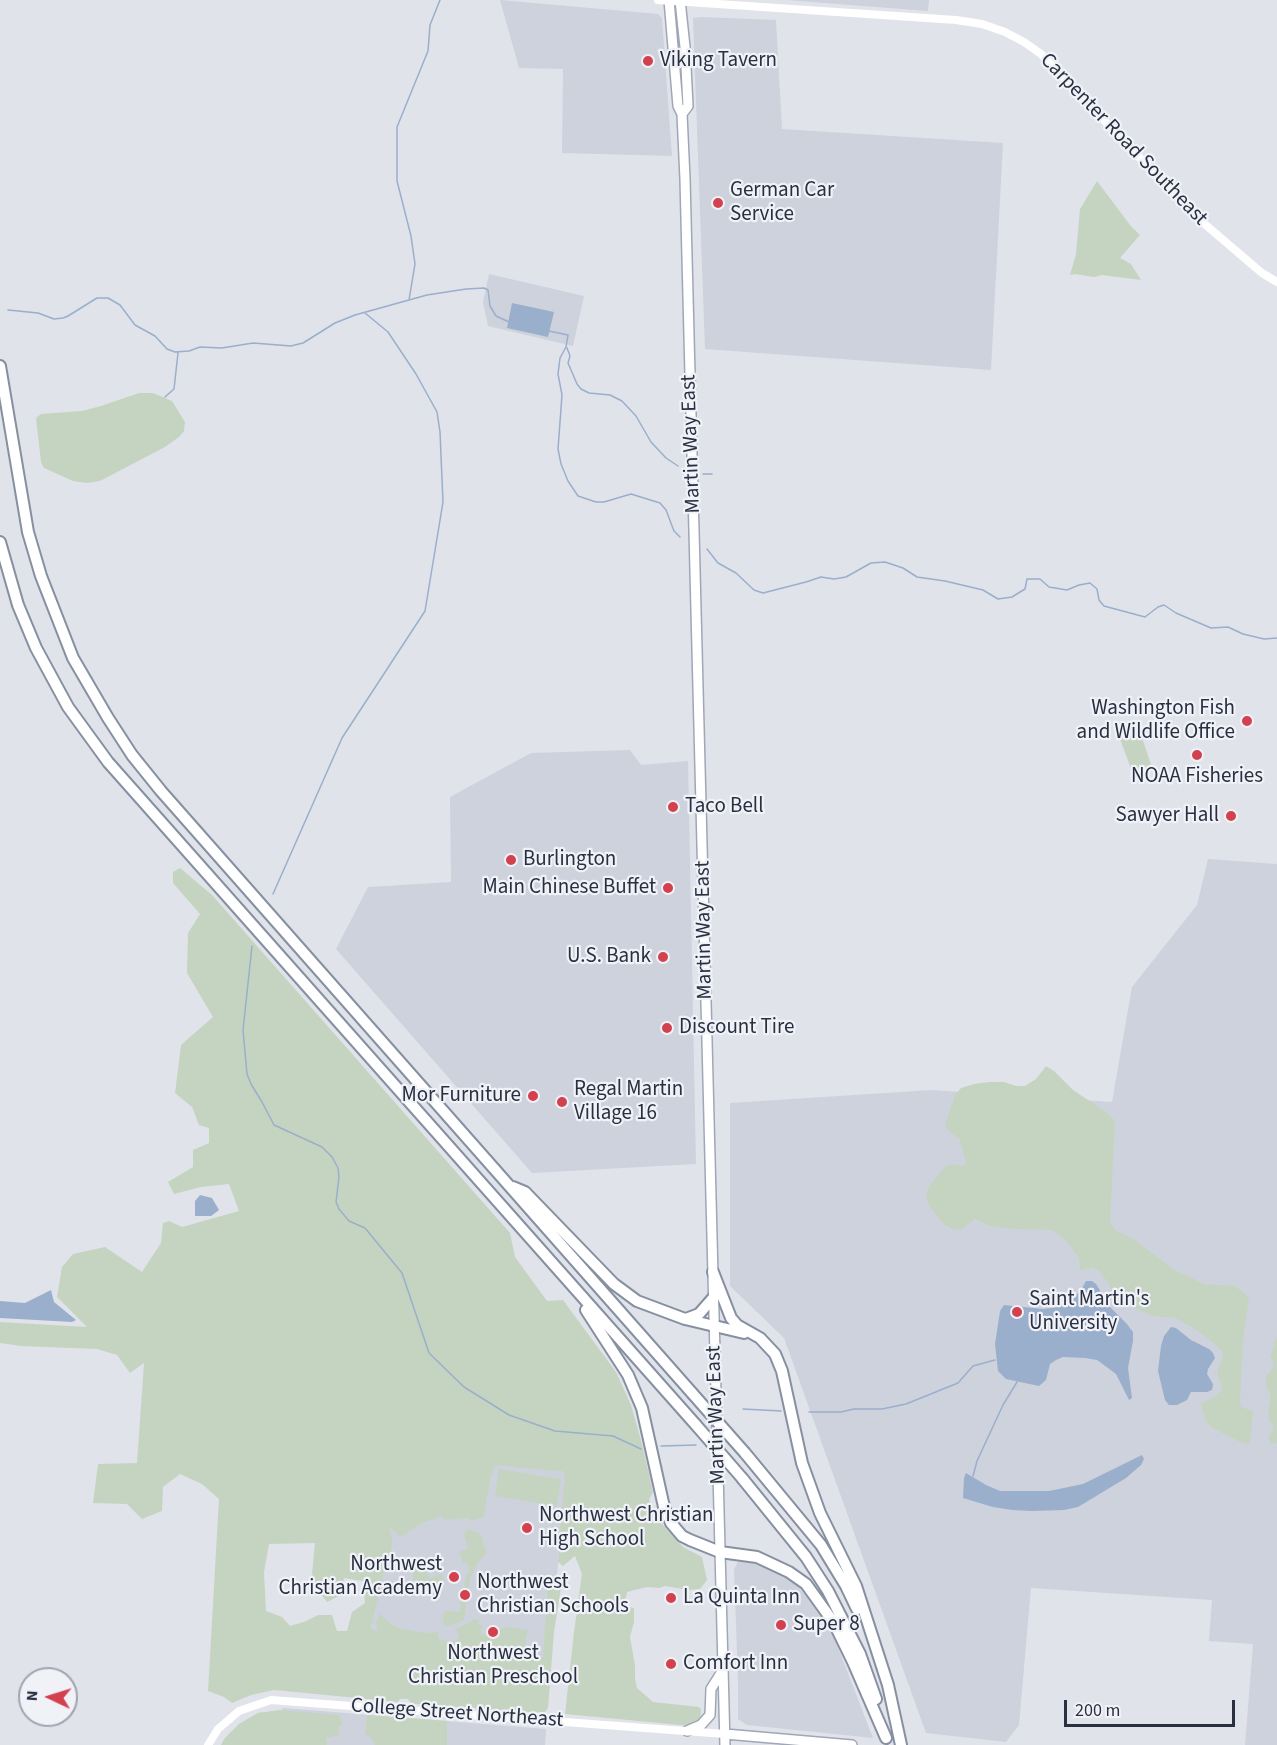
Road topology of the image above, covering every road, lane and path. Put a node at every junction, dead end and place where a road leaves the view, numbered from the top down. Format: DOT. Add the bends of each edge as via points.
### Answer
graph roads {
  1 [pos="658,0"];
  2 [pos="670,1"];
  3 [pos="680,1"];
  4 [pos="682,114"];
  5 [pos="1277,282"];
  6 [pos="0,366"];
  7 [pos="0,542"];
  8 [pos="507,1183"];
  9 [pos="713,1272"];
  10 [pos="566,1280"];
  11 [pos="714,1297"];
  12 [pos="686,1319"];
  13 [pos="714,1327"];
  14 [pos="753,1334"];
  15 [pos="720,1552"];
  16 [pos="872,1639"];
  17 [pos="723,1670"];
  18 [pos="687,1731"];
  19 [pos="725,1734"];
  20 [pos="784,1739"];
  21 [pos="887,1742"];
  22 [pos="208,1745"];
  23 [pos="725,1745"];
  24 [pos="773,1745"];
  25 [pos="852,1745"];
  26 [pos="901,1745"];
  1 -- 2 [label="main road, Carpenter Road Southeast"];
  2 -- 3 [label="main road, Carpenter Road Southeast"];
  2 -- 4 [label="main road, Martin Way East" via="678,106"];
  3 -- 4 [label="main road, Martin Way East" via="688,106"];
  3 -- 5 [label="main road, Carpenter Road Southeast" via="952,19 1005,32 1041,54 1194,215"];
  4 -- 9 [label="main road, Martin Way East"];
  6 -- 8 [label="highway" via="35,556 73,658 108,718 161,791"];
  7 -- 10 [label="highway" via="36,648 94,744"];
  8 -- 12 [label="highway" via="525,1192 614,1284 637,1301"];
  8 -- 16 [label="highway, bridge" via="821,1545"];
  9 -- 11 [label="main road, Martin Way East"];
  9 -- 14 [label="highway" via="731,1318"];
  10 -- 15 [label="highway" via="628,1375 642,1408 670,1523 682,1536"];
  10 -- 21 [label="highway, bridge" via="742,1478 806,1557 860,1654"];
  11 -- 12 [label="highway" via="699,1314"];
  11 -- 13 [label="main road, Martin Way East"];
  12 -- 13 [label="highway"];
  13 -- 14 [label="highway"];
  13 -- 15 [label="main road, Martin Way East"];
  14 -- 16 [label="highway" via="779,1362 802,1463 820,1513 856,1586"];
  15 -- 17 [label="main road, Martin Way East"];
  15 -- 21 [label="highway" via="757,1557 806,1584 834,1623"];
  16 -- 26 [label="highway" via="888,1685"];
  17 -- 18 [label="main road" via="711,1689 710,1715 701,1725"];
  17 -- 19 [label="main road, Martin Way East"];
  18 -- 19 [label="main road, College Street Northeast"];
  18 -- 22 [label="main road, College Street Northeast" via="271,1700 239,1711 218,1729"];
  19 -- 20 [label="main road"];
  19 -- 23 [label="main road, Martin Way East"];
  20 -- 24 [label="main road"];
  20 -- 25 [label="main road"];
}
